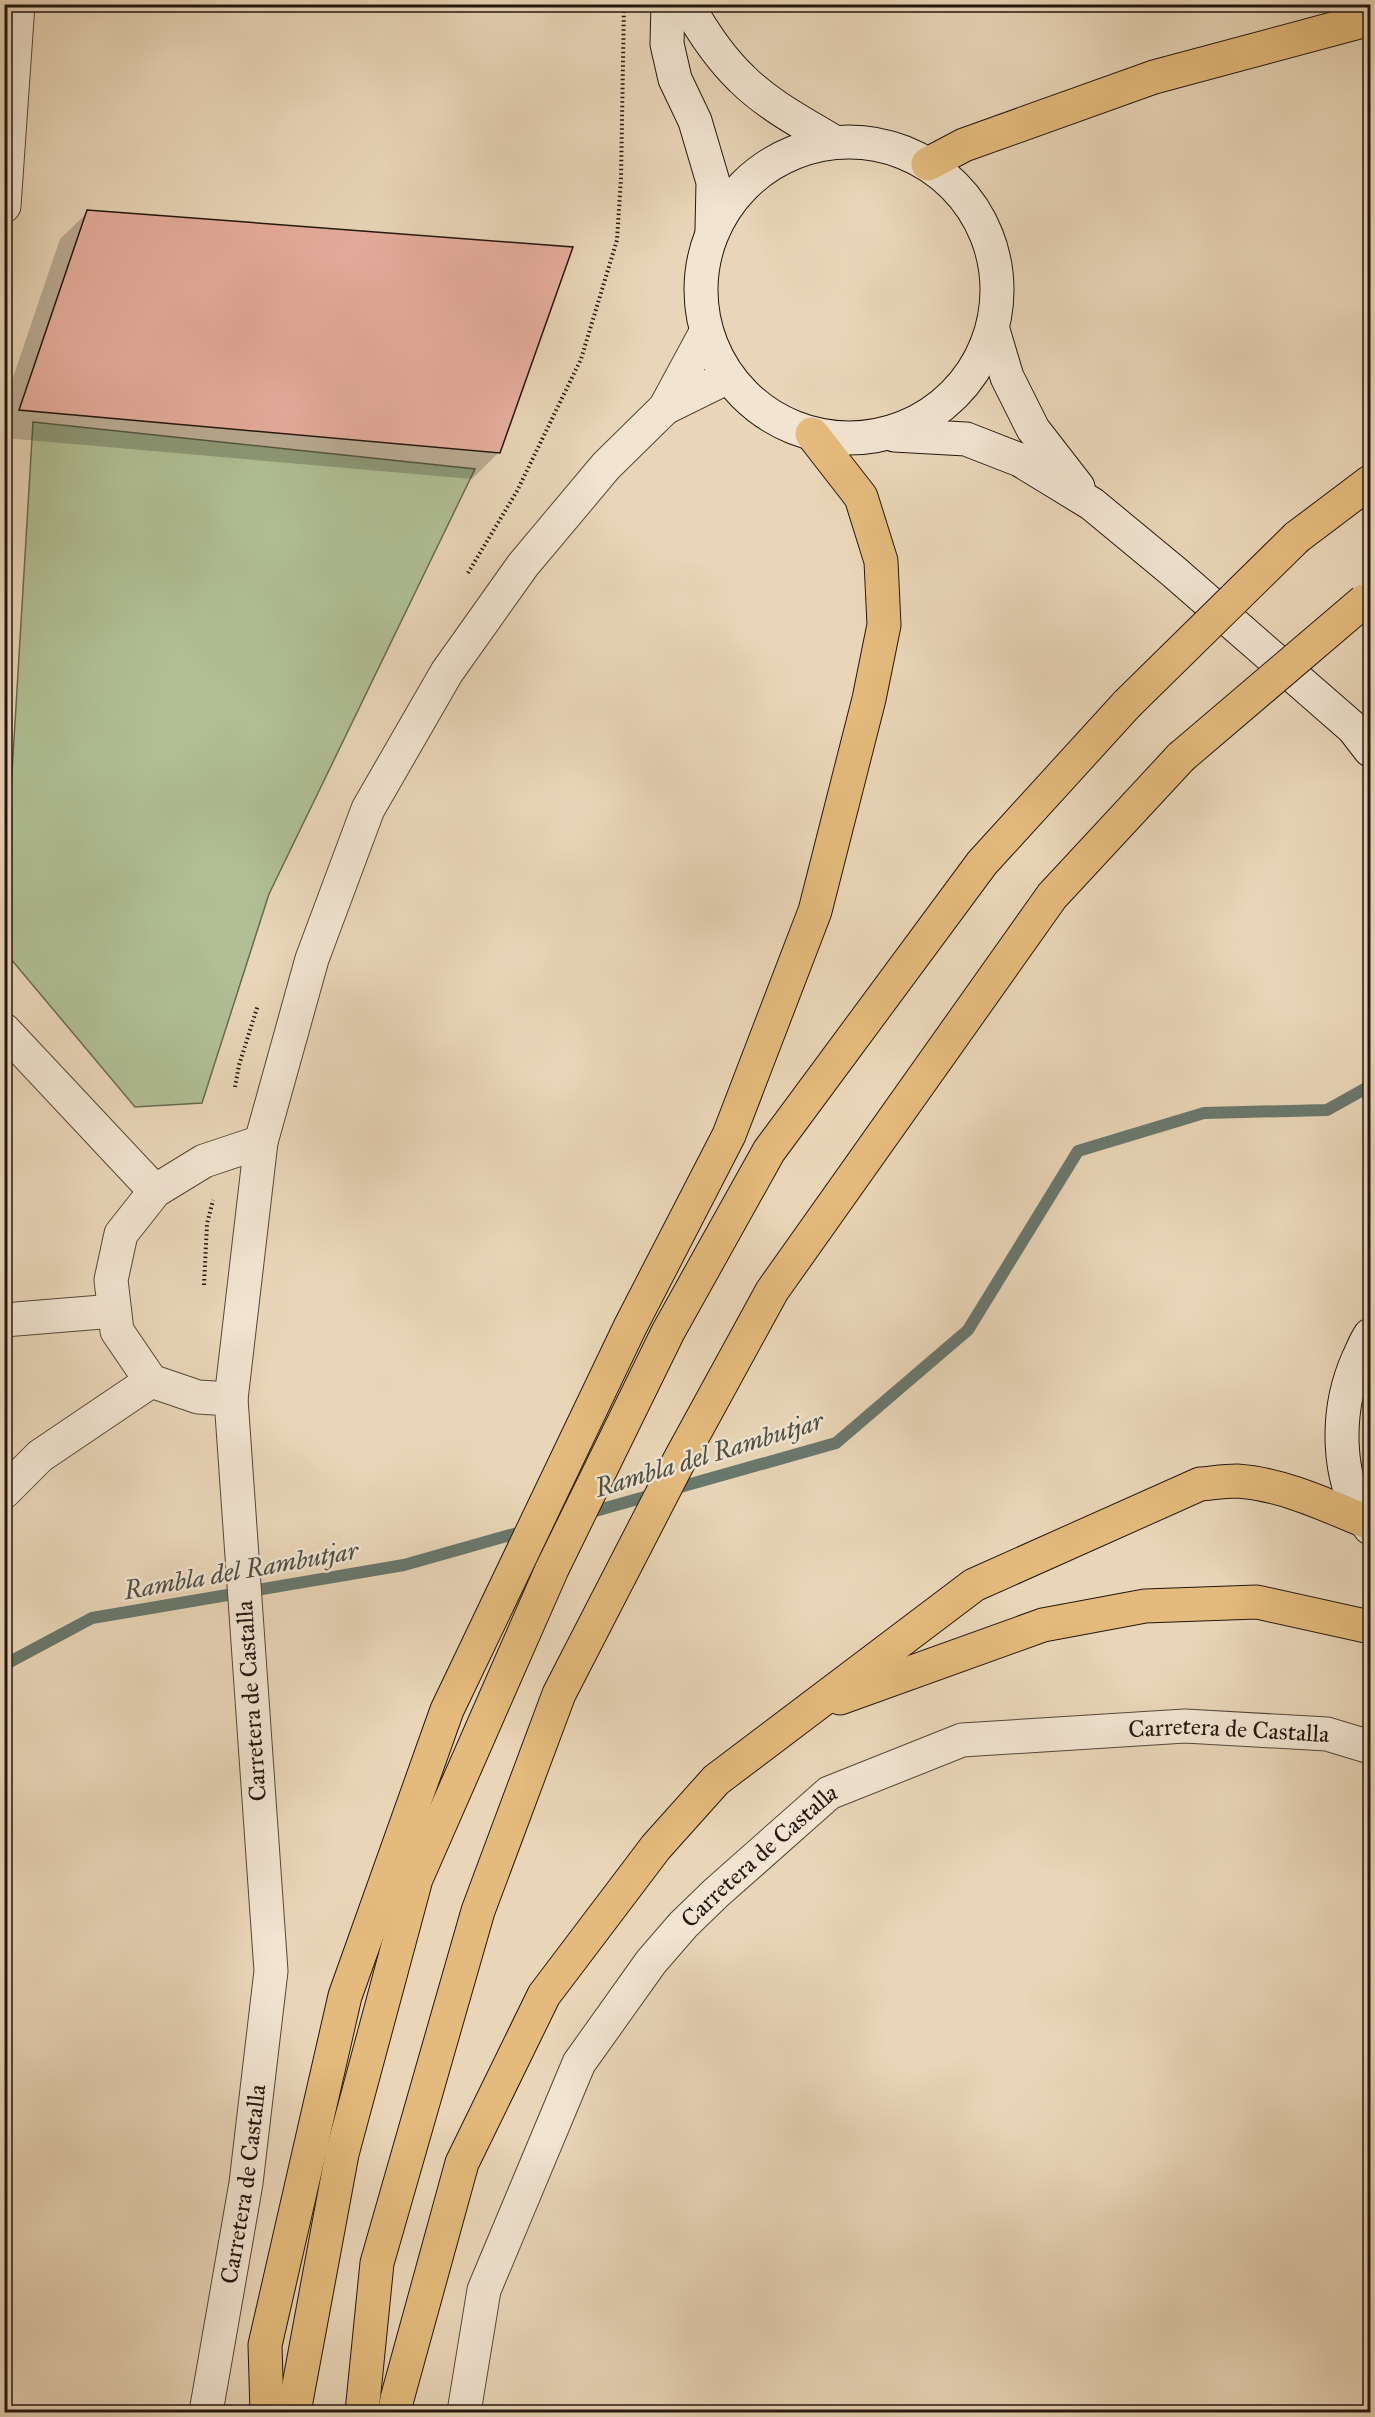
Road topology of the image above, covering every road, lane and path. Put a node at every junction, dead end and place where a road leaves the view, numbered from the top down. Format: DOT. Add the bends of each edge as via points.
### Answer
graph roads {
  1 [pos="18,4"];
  2 [pos="668,4"];
  3 [pos="687,4"];
  4 [pos="1371,19"];
  5 [pos="834,141"];
  6 [pos="928,164"];
  7 [pos="4,206"];
  8 [pos="712,231"];
  9 [pos="993,330"];
  10 [pos="706,332"];
  11 [pos="728,377"];
  12 [pos="664,408"];
  13 [pos="812,434"];
  14 [pos="889,434"];
  15 [pos="1371,482"];
  16 [pos="1092,504"];
  17 [pos="1367,598"];
  18 [pos="1371,750"];
  19 [pos="4,1030"];
  20 [pos="261,1142"];
  21 [pos="155,1191"];
  22 [pos="114,1311"];
  23 [pos="4,1320"];
  24 [pos="1371,1335"];
  25 [pos="151,1381"];
  26 [pos="231,1399"];
  27 [pos="4,1492"];
  28 [pos="1368,1524"];
  29 [pos="1371,1627"];
  30 [pos="807,1710"];
  31 [pos="1371,1747"];
  32 [pos="206,2412"];
  33 [pos="267,2412"];
  34 [pos="294,2412"];
  35 [pos="362,2412"];
  36 [pos="395,2412"];
  37 [pos="464,2412"];
  1 -- 7 [label="street"];
  2 -- 8 [label="street" via="667,44 675,79 695,121 713,182"];
  3 -- 5 [label="street" via="710,42 742,80 783,111"];
  4 -- 6 [label="highway" via="1154,77 964,144"];
  5 -- 6 [label="street" via="883,145"];
  5 -- 8 [label="street" via="795,151 761,169 732,197"];
  6 -- 9 [label="street" via="964,195 988,236 998,283"];
  8 -- 10 [label="street" via="700,280"];
  9 -- 14 [label="street" via="971,376 935,412"];
  9 -- 16 [label="street" via="1007,377 1033,429"];
  10 -- 11 [label="street"];
  10 -- 12 [label="street"];
  11 -- 12 [label="street"];
  11 -- 13 [label="street" via="751,403 780,423"];
  12 -- 20 [label="street, Carretera de Castalla" via="606,466 522,565 447,672 368,809 312,959"];
  13 -- 14 [label="street" via="851,439"];
  13 -- 33 [label="highway" via="861,497 881,561 884,625 872,689 811,921 729,1135 630,1327 447,1710 345,1996 266,2345"];
  14 -- 16 [label="street" via="966,439 1020,460"];
  15 -- 34 [label="highway, bridge" via="1297,537 1127,704 982,863 769,1151 668,1332 552,1569 416,1879 342,2154"];
  16 -- 18 [label="street" via="1353,728"];
  17 -- 35 [label="highway, bridge" via="1181,757 1052,896 772,1291 559,1694 478,1911 377,2263"];
  19 -- 21 [label="street"];
  20 -- 21 [label="street" via="204,1161"];
  20 -- 26 [label="street, Carretera de Castalla"];
  21 -- 22 [label="street" via="121,1234 111,1280"];
  22 -- 23 [label="street"];
  22 -- 25 [label="street" via="117,1330"];
  24 -- 28 [label="street" via="1348,1383 1341,1429 1346,1477"];
  25 -- 26 [label="street" via="198,1397"];
  25 -- 27 [label="street" via="40,1455"];
  26 -- 32 [label="street, Carretera de Castalla" via="271,1971 246,2183"];
  28 -- 30 [label="highway" via="1274,1487 1236,1481 1200,1484 974,1585"];
  29 -- 30 [label="highway" via="1257,1602 1145,1606 1043,1625"];
  30 -- 36 [label="highway" via="716,1780 656,1847 544,1995 462,2163"];
  31 -- 37 [label="street, Carretera de Castalla" via="1327,1734 1185,1726 962,1740 829,1793 683,1925 651,1962 579,2063 484,2290"];
}
